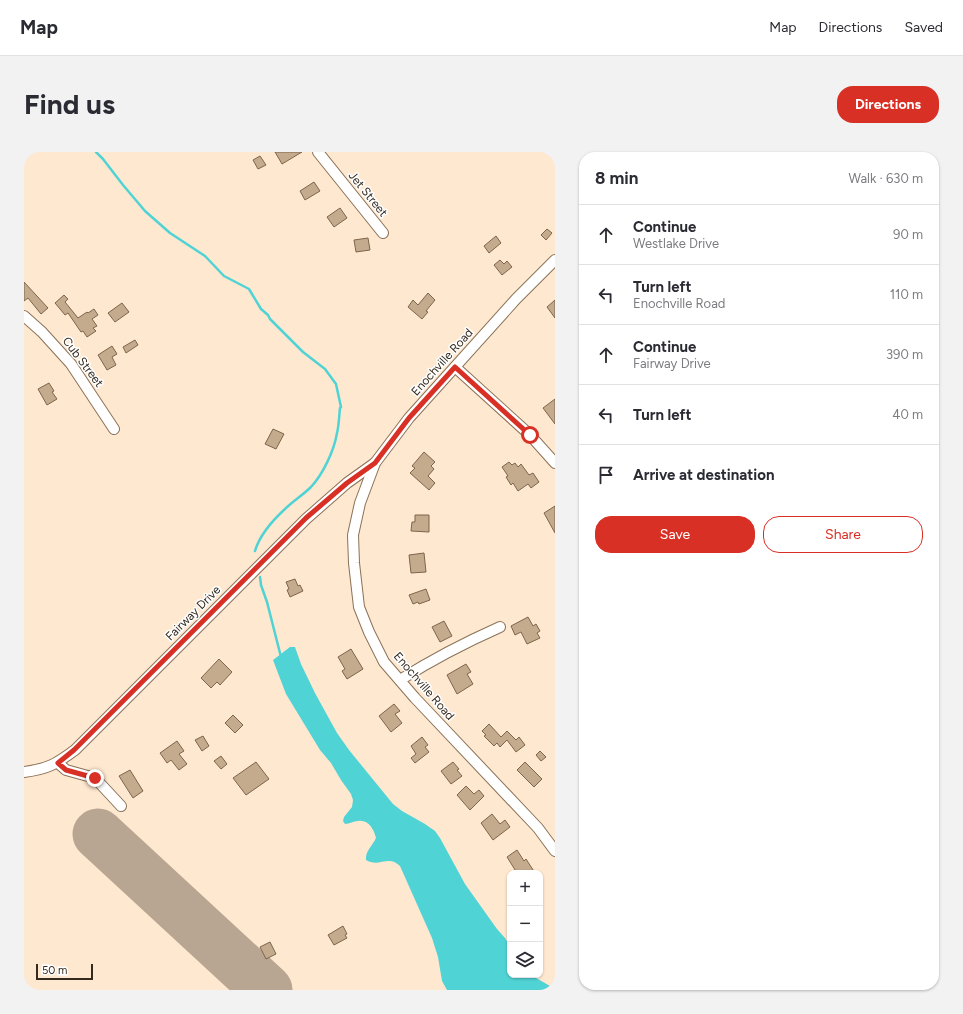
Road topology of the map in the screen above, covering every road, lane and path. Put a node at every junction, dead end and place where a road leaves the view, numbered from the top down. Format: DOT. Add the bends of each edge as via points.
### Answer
graph roads {
  1 [pos="318,152"];
  2 [pos="383,233"];
  3 [pos="555,260"];
  4 [pos="24,316"];
  5 [pos="455,367"];
  6 [pos="114,429"];
  7 [pos="375,463"];
  8 [pos="555,463"];
  9 [pos="500,627"];
  10 [pos="400,680"];
  11 [pos="58,763"];
  12 [pos="24,772"];
  13 [pos="121,806"];
  14 [pos="555,851"];
  1 -- 2 [label="street, Jet Street"];
  3 -- 5 [label="street, Enochville Road"];
  4 -- 6 [label="street, Cub Street" via="71,364"];
  5 -- 7 [label="street, Enochville Road" via="409,418"];
  5 -- 8 [label="street" via="530,435"];
  7 -- 10 [label="street, Enochville Road" via="360,503 354,535 359,607 384,662"];
  7 -- 11 [label="street, Fairway Drive" via="306,518"];
  9 -- 10 [label="street" via="457,646"];
  10 -- 14 [label="street, Enochville Road" via="538,828"];
  11 -- 12 [label="street, Fairway Drive"];
  11 -- 13 [label="street" via="66,770 95,778"];
}
